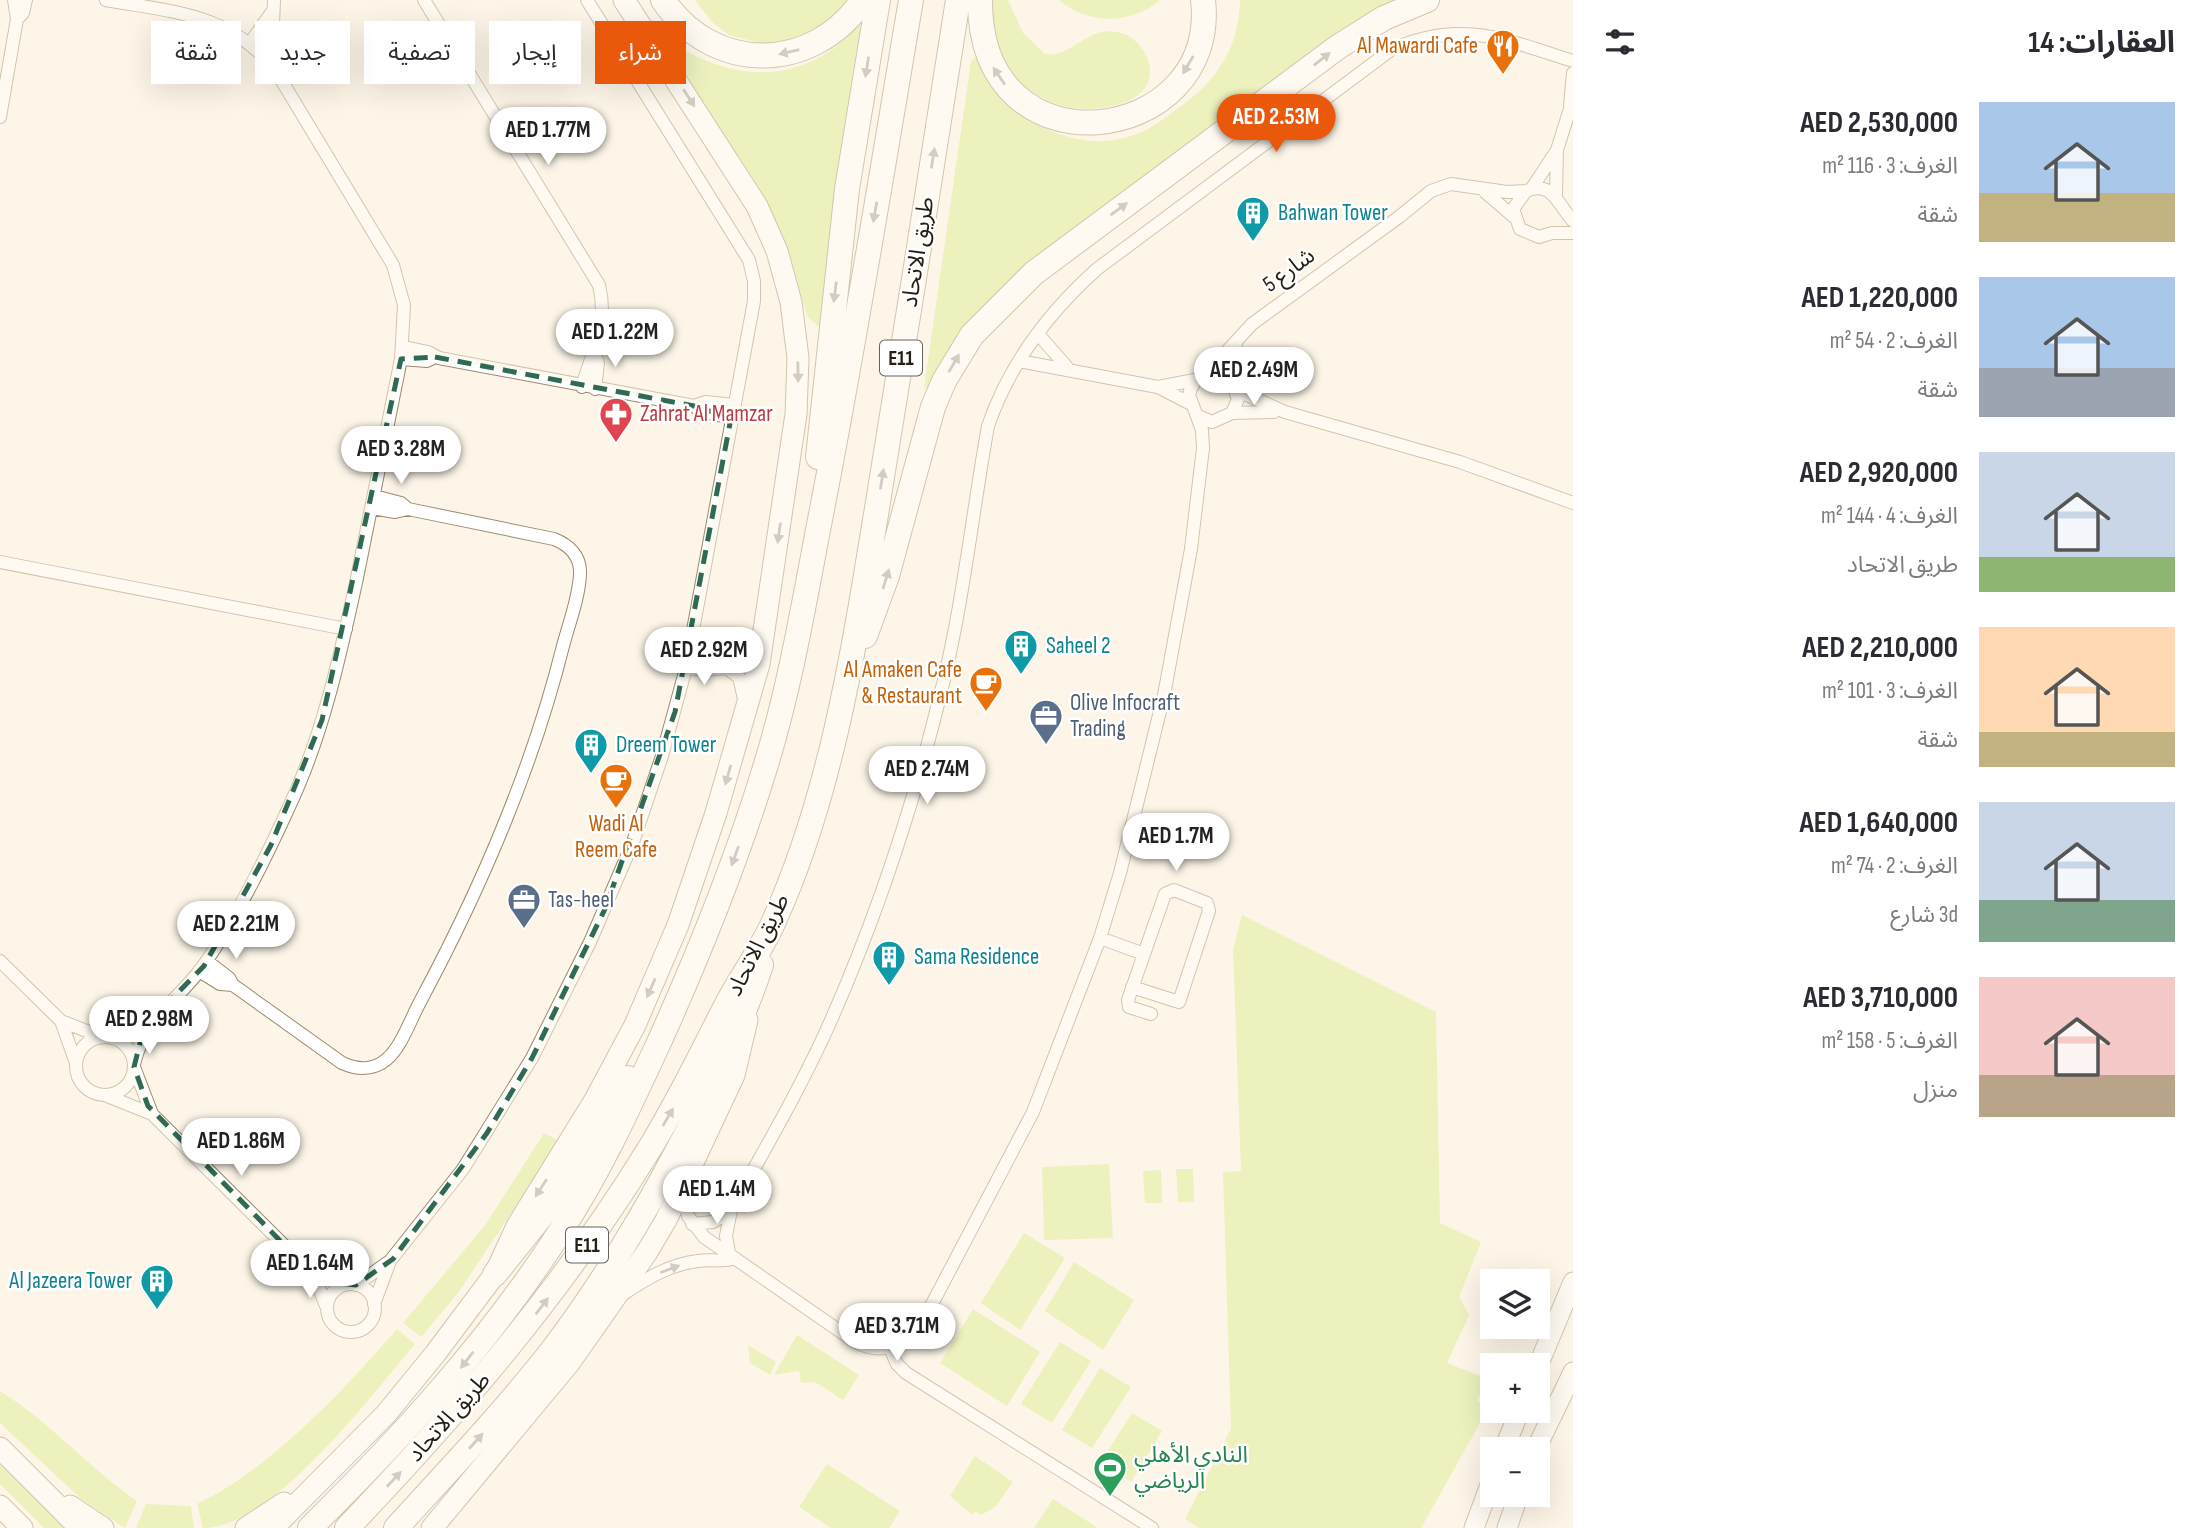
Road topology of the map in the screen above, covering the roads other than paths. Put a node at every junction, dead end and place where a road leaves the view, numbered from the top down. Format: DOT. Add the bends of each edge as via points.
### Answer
graph roads {
  1 [pos="15,0"];
  2 [pos="26,0"];
  3 [pos="106,0"];
  4 [pos="424,0"];
  5 [pos="587,0"];
  6 [pos="624,0"];
  7 [pos="663,0"];
  8 [pos="863,0"];
  9 [pos="878,0"];
  10 [pos="911,0"];
  11 [pos="958,0"];
  12 [pos="981,0"];
  13 [pos="1203,0"];
  14 [pos="1427,0"];
  15 [pos="17,19"];
  16 [pos="255,47"];
  17 [pos="1573,61"];
  18 [pos="1573,73"];
  19 [pos="284,84"];
  20 [pos="1571,103"];
  21 [pos="0,117"];
  22 [pos="1557,150"];
  23 [pos="1477,188"];
  24 [pos="1529,190"];
  25 [pos="1559,201"];
  26 [pos="1514,217"];
  27 [pos="1573,221"];
  28 [pos="1552,233"];
  29 [pos="1573,233"];
  30 [pos="1038,334"];
  31 [pos="1237,340"];
  32 [pos="403,353"];
  33 [pos="1019,361"];
  34 [pos="1070,369"];
  35 [pos="1201,377"];
  36 [pos="1234,385"];
  37 [pos="1158,387"];
  38 [pos="588,388"];
  39 [pos="1189,403"];
  40 [pos="732,412"];
  41 [pos="1285,412"];
  42 [pos="1232,413"];
  43 [pos="1198,416"];
  44 [pos="1220,421"];
  45 [pos="1203,458"];
  46 [pos="373,502"];
  47 [pos="1573,503"];
  48 [pos="0,562"];
  49 [pos="810,571"];
  50 [pos="768,614"];
  51 [pos="346,629"];
  52 [pos="687,661"];
  53 [pos="721,667"];
  54 [pos="844,688"];
  55 [pos="738,735"];
  56 [pos="773,924"];
  57 [pos="1100,938"];
  58 [pos="1144,954"];
  59 [pos="0,961"];
  60 [pos="203,966"];
  61 [pos="1132,987"];
  62 [pos="748,1003"];
  63 [pos="1151,1014"];
  64 [pos="154,1017"];
  65 [pos="61,1021"];
  66 [pos="664,1029"];
  67 [pos="104,1037"];
  68 [pos="76,1063"];
  69 [pos="134,1065"];
  70 [pos="103,1095"];
  71 [pos="152,1114"];
  72 [pos="682,1186"];
  73 [pos="731,1210"];
  74 [pos="692,1224"];
  75 [pos="730,1256"];
  76 [pos="390,1262"];
  77 [pos="305,1266"];
  78 [pos="495,1274"];
  79 [pos="1573,1283"];
  80 [pos="352,1284"];
  81 [pos="937,1291"];
  82 [pos="615,1300"];
  83 [pos="374,1304"];
  84 [pos="326,1306"];
  85 [pos="827,1321"];
  86 [pos="890,1348"];
  87 [pos="1543,1353"];
  88 [pos="1573,1372"];
  89 [pos="1542,1437"];
  90 [pos="0,1448"];
  91 [pos="329,1472"];
  92 [pos="37,1485"];
  93 [pos="0,1506"];
  94 [pos="1482,1507"];
  95 [pos="1514,1507"];
  96 [pos="22,1528"];
  97 [pos="80,1528"];
  98 [pos="103,1528"];
  99 [pos="246,1528"];
  100 [pos="273,1528"];
  101 [pos="310,1528"];
  102 [pos="347,1528"];
  103 [pos="397,1528"];
  104 [pos="432,1528"];
  105 [pos="1152,1528"];
  106 [pos="1474,1528"];
  107 [pos="1507,1528"];
  1 -- 15 [label="street"];
  2 -- 15 [label="street"];
  3 -- 16 [label="street" via="200,17 224,26"];
  4 -- 38 [label="street" via="593,273 603,313 595,355 589,361"];
  5 -- 40 [label="street" via="749,260 754,301"];
  6 -- 50 [label="main road, one-way" via="745,184 768,228 789,293 798,386"];
  8 -- 7 [label="highway, one-way" via="826,37 807,47 766,56 713,45 685,27"];
  9 -- 49 [label="highway, one-way" via="847,189 813,496"];
  10 -- 49 [label="highway, طريق الاتحاد / E11, one-way"];
  54 -- 11 [label="highway, طريق الاتحاد / E11, one-way"];
  13 -- 12 [label="highway, one-way" via="1195,52 1169,91 1130,117 1084,124 1033,109 1004,84 986,52"];
  54 -- 14 [label="highway, one-way" via="887,576 933,407 972,335 1042,266 1338,47 1384,18"];
  15 -- 21 [label="street"];
  17 -- 30 [label="street" via="1468,32 1436,34 1391,50 1097,269"];
  18 -- 20 [label="street"];
  19 -- 32 [label="street" via="384,246 402,295"];
  20 -- 22 [label="street"];
  22 -- 24 [label="street"];
  22 -- 25 [label="street"];
  23 -- 24 [label="street, شارع 5"];
  23 -- 26 [label="street"];
  23 -- 31 [label="street, شارع 5" via="1451,184 1431,191 1261,316"];
  24 -- 25 [label="street" via="1541,188"];
  24 -- 26 [label="street" via="1515,202"];
  25 -- 27 [label="street"];
  25 -- 28 [label="street" via="1561,221"];
  26 -- 28 [label="street" via="1525,233 1539,237"];
  28 -- 29 [label="street"];
  30 -- 33 [label="street"];
  30 -- 34 [label="street"];
  31 -- 35 [label="street, شارع 5"];
  31 -- 36 [label="street"];
  32 -- 38 [label="street" via="428,352"];
  32 -- 46 [label="street"];
  33 -- 34 [label="street"];
  33 -- 73 [label="street" via="988,426 942,689 886,879 831,1019"];
  34 -- 37 [label="street"];
  35 -- 36 [label="street" via="1216,372"];
  35 -- 37 [label="street"];
  35 -- 39 [label="street" via="1191,387"];
  36 -- 41 [label="street"];
  36 -- 42 [label="street" via="1237,407"];
  37 -- 39 [label="street"];
  38 -- 40 [label="street" via="694,406 700,411"];
  39 -- 43 [label="street"];
  40 -- 52 [label="street"];
  41 -- 42 [label="street"];
  41 -- 47 [label="street" via="1460,461"];
  42 -- 44 [label="street"];
  43 -- 44 [label="street"];
  43 -- 45 [label="street"];
  44 -- 45 [label="street"];
  45 -- 57 [label="street" via="1169,672"];
  46 -- 51 [label="street"];
  46 -- 60 [label="street" via="395,512 408,509 554,539 573,551 580,573 548,703 515,798 459,928 402,1034 382,1055 357,1062 330,1054 229,978"];
  48 -- 51 [label="street"];
  49 -- 66 [label="highway, طريق الاتحاد / E11, one-way" via="791,670 765,768 719,902"];
  50 -- 53 [label="street" via="750,657"];
  50 -- 55 [label="main road"];
  51 -- 60 [label="street" via="322,720 291,804"];
  52 -- 53 [label="street"];
  52 -- 76 [label="street" via="648,799 590,942 532,1058 487,1133"];
  53 -- 55 [label="street" via="733,671 744,685"];
  54 -- 56 [label="highway, طريق الاتحاد / E11" via="808,826"];
  55 -- 78 [label="main road, one-way" via="691,888 635,1025 590,1109 517,1226"];
  56 -- 62 [label="highway"];
  102 -- 56 [label="highway, طريق الاتحاد / E11, one-way" via="492,1370 583,1250 663,1127"];
  57 -- 58 [label="street"];
  57 -- 81 [label="street" via="1033,1112"];
  58 -- 61 [label="street"];
  58 -- 61 [label="street" via="1166,891 1209,905 1179,1002"];
  59 -- 65 [label="street"];
  60 -- 64 [label="street"];
  61 -- 63 [label="street" via="1129,1007"];
  62 -- 72 [label="main road, E11" via="734,1075"];
  103 -- 62 [label="highway, one-way" via="521,1389 590,1298 658,1188"];
  64 -- 67 [label="street"];
  64 -- 69 [label="street" via="141,1039"];
  65 -- 67 [label="street"];
  65 -- 68 [label="street"];
  66 -- 78 [label="highway" via="625,1083 555,1199"];
  66 -- 101 [label="highway, طريق الاتحاد / E11, one-way" via="594,1176 528,1280 430,1403"];
  67 -- 68 [label="street" via="84,1046"];
  67 -- 69 [label="street" via="122,1043"];
  68 -- 70 [label="street" via="80,1081"];
  69 -- 70 [label="street" via="121,1090"];
  69 -- 71 [label="street"];
  70 -- 71 [label="street"];
  71 -- 77 [label="street"];
  72 -- 74 [label="street"];
  72 -- 82 [label="main road, E11"];
  73 -- 74 [label="street" via="712,1222"];
  73 -- 75 [label="street" via="726,1236"];
  74 -- 75 [label="street"];
  82 -- 75 [label="street, one-way" via="674,1266"];
  75 -- 85 [label="street"];
  76 -- 80 [label="street"];
  76 -- 83 [label="street"];
  77 -- 80 [label="street" via="327,1279"];
  77 -- 84 [label="street" via="320,1286"];
  78 -- 91 [label="main road" via="412,1384"];
  79 -- 87 [label="street"];
  80 -- 83 [label="street" via="368,1292"];
  80 -- 84 [label="street" via="334,1291"];
  81 -- 85 [label="street" via="909,1326 887,1338 863,1337"];
  81 -- 86 [label="street" via="915,1332"];
  82 -- 104 [label="main road, E11" via="505,1444"];
  83 -- 84 [label="street" via="371,1320 351,1333 336,1327"];
  85 -- 86 [label="street" via="863,1346"];
  86 -- 105 [label="street" via="906,1373"];
  88 -- 89 [label="street"];
  90 -- 92 [label="main road"];
  91 -- 99 [label="main road"];
  91 -- 100 [label="main road"];
  92 -- 97 [label="main road"];
  92 -- 98 [label="main road"];
  93 -- 96 [label="main road"];
  94 -- 106 [label="street"];
  95 -- 107 [label="street"];
}
